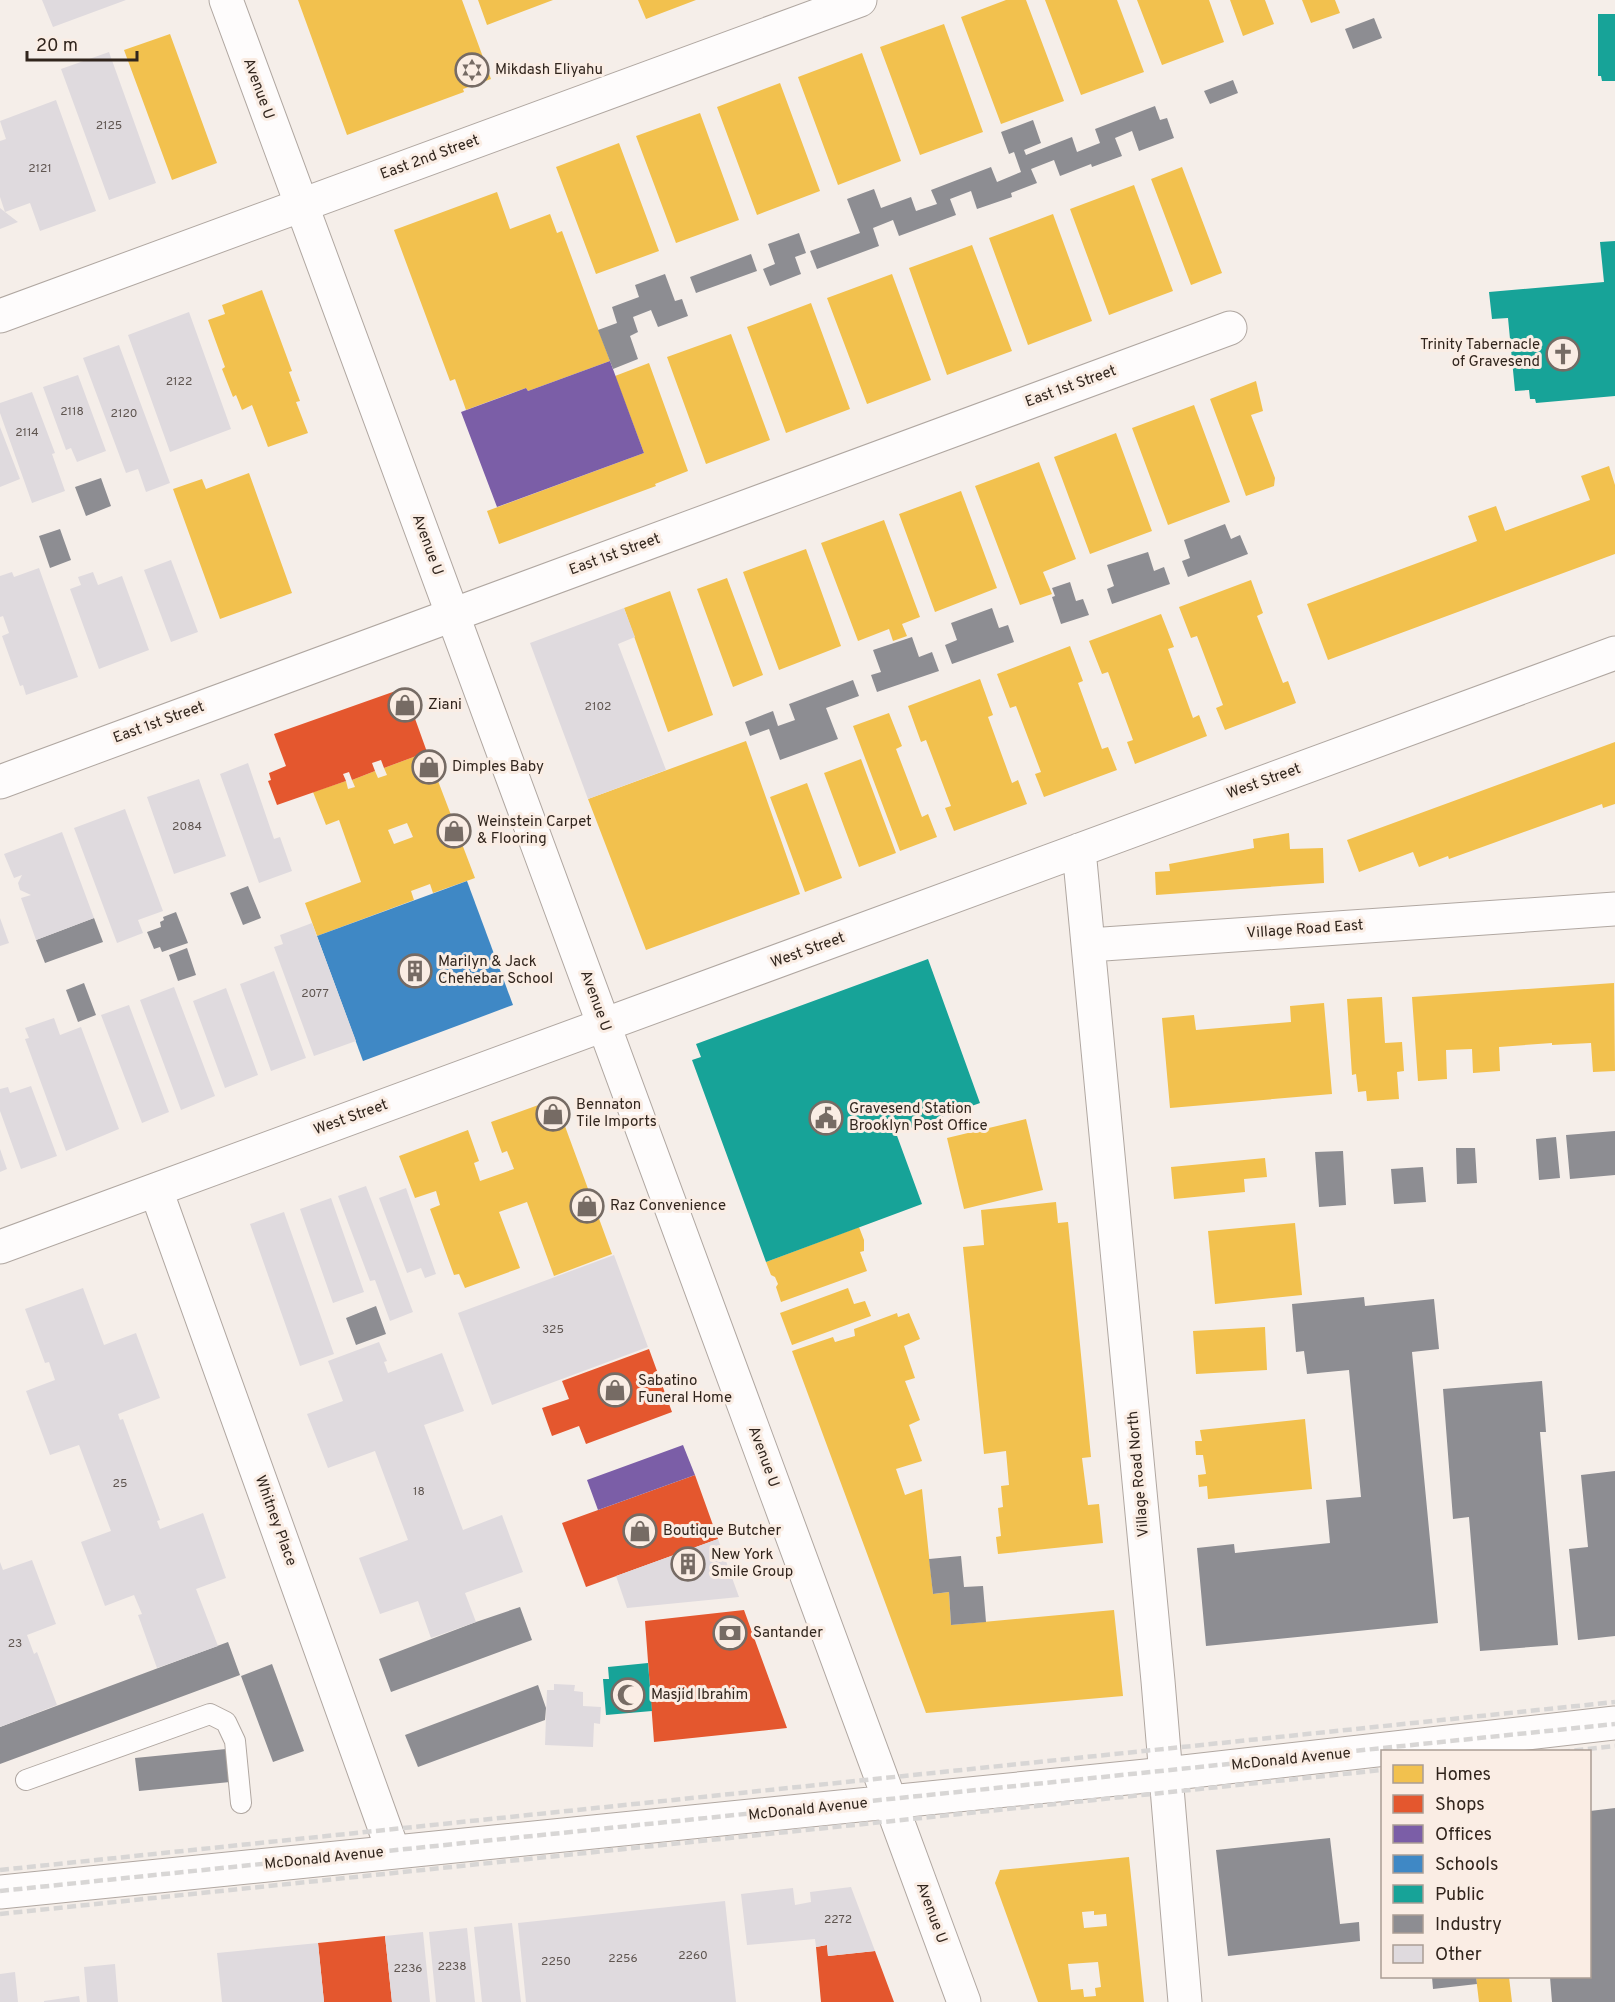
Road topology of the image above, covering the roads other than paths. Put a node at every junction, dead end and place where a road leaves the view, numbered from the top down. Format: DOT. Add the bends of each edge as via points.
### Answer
graph roads {
  1 [pos="226,0"];
  2 [pos="860,0"];
  3 [pos="302,206"];
  4 [pos="0,316"];
  5 [pos="1230,328"];
  6 [pos="453,615"];
  7 [pos="1615,653"];
  8 [pos="0,782"];
  9 [pos="1079,850"];
  10 [pos="1615,909"];
  11 [pos="1089,945"];
  12 [pos="604,1025"];
  13 [pos="156,1190"];
  14 [pos="0,1247"];
  15 [pos="1615,1723"];
  16 [pos="1166,1774"];
  17 [pos="26,1780"];
  18 [pos="890,1802"];
  19 [pos="241,1803"];
  20 [pos="393,1851"];
  21 [pos="0,1892"];
  22 [pos="963,2002"];
  23 [pos="1185,2002"];
  1 -- 3 [label="street, Avenue U"];
  2 -- 3 [label="street, East 2nd Street"];
  3 -- 4 [label="street, East 2nd Street"];
  3 -- 6 [label="street, Avenue U"];
  5 -- 6 [label="street, East 1st Street"];
  6 -- 8 [label="street, East 1st Street"];
  6 -- 12 [label="street, Avenue U"];
  7 -- 9 [label="street, West Street"];
  9 -- 11 [label="street"];
  9 -- 12 [label="street, West Street"];
  10 -- 11 [label="street, Village Road East"];
  11 -- 16 [label="street, Village Road North"];
  12 -- 13 [label="street, West Street"];
  12 -- 18 [label="street, Avenue U"];
  13 -- 14 [label="street, West Street"];
  13 -- 20 [label="street, Whitney Place"];
  15 -- 16 [label="street, McDonald Avenue"];
  16 -- 18 [label="street, McDonald Avenue"];
  16 -- 23 [label="street, Village Road North"];
  17 -- 19 [label="lane" via="210,1714 226,1722 235,1741"];
  18 -- 20 [label="street, McDonald Avenue"];
  18 -- 22 [label="street, Avenue U"];
  20 -- 21 [label="street, McDonald Avenue"];
}
